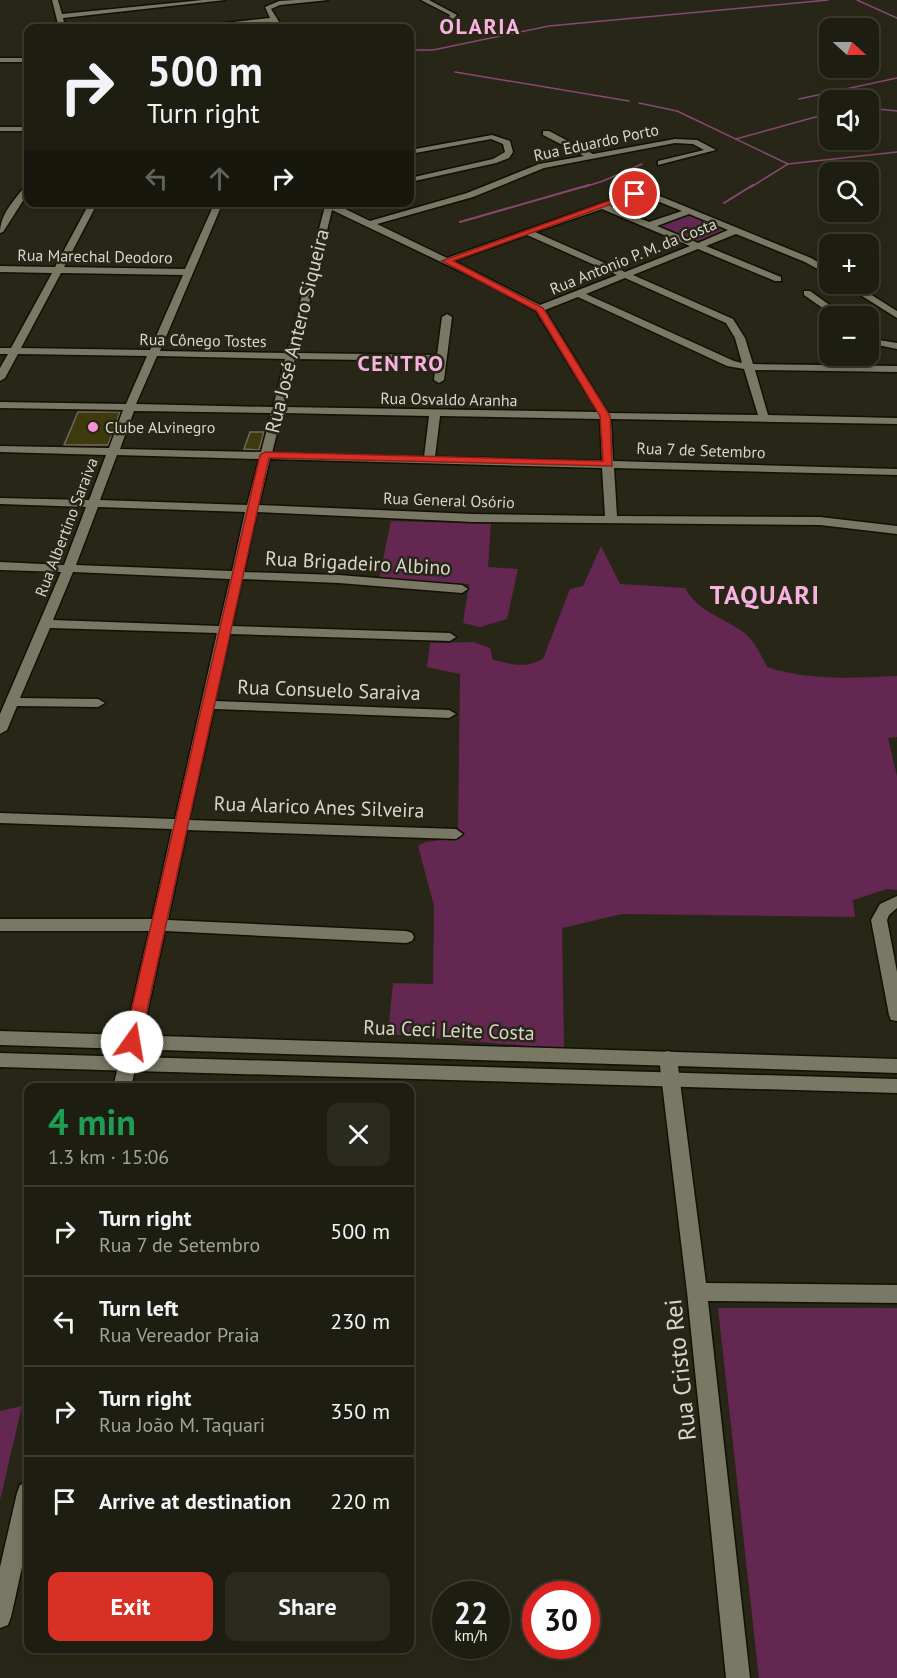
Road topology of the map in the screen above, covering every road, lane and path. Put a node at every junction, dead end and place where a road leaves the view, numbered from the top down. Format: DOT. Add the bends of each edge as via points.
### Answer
graph roads {
  1 [pos="55,0"];
  2 [pos="222,0"];
  3 [pos="325,0"];
  4 [pos="424,0"];
  5 [pos="310,1"];
  6 [pos="60,15"];
  7 [pos="274,20"];
  8 [pos="449,20"];
  9 [pos="61,24"];
  10 [pos="228,24"];
  11 [pos="277,24"];
  12 [pos="0,60"];
  13 [pos="24,60"];
  14 [pos="0,129"];
  15 [pos="24,129"];
  16 [pos="546,133"];
  17 [pos="414,151"];
  18 [pos="591,156"];
  19 [pos="661,163"];
  20 [pos="414,179"];
  21 [pos="24,195"];
  22 [pos="602,206"];
  23 [pos="91,207"];
  24 [pos="217,207"];
  25 [pos="325,207"];
  26 [pos="332,207"];
  27 [pos="691,211"];
  28 [pos="369,224"];
  29 [pos="650,225"];
  30 [pos="0,230"];
  31 [pos="737,230"];
  32 [pos="527,232"];
  33 [pos="697,246"];
  34 [pos="446,261"];
  35 [pos="819,266"];
  36 [pos="0,269"];
  37 [pos="57,270"];
  38 [pos="189,272"];
  39 [pos="627,275"];
  40 [pos="778,279"];
  41 [pos="807,293"];
  42 [pos="578,294"];
  43 [pos="866,294"];
  44 [pos="826,306"];
  45 [pos="540,309"];
  46 [pos="897,315"];
  47 [pos="447,317"];
  48 [pos="879,343"];
  49 [pos="897,346"];
  50 [pos="0,351"];
  51 [pos="14,351"];
  52 [pos="153,354"];
  53 [pos="290,357"];
  54 [pos="442,358"];
  55 [pos="748,367"];
  56 [pos="897,369"];
  57 [pos="0,378"];
  58 [pos="439,380"];
  59 [pos="0,405"];
  60 [pos="130,407"];
  61 [pos="276,411"];
  62 [pos="435,414"];
  63 [pos="605,416"];
  64 [pos="764,419"];
  65 [pos="897,421"];
  66 [pos="0,449"];
  67 [pos="112,452"];
  68 [pos="265,455"];
  69 [pos="429,459"];
  70 [pos="608,464"];
  71 [pos="897,472"];
  72 [pos="0,501"];
  73 [pos="93,504"];
  74 [pos="251,508"];
  75 [pos="611,519"];
  76 [pos="897,530"];
  77 [pos="0,566"];
  78 [pos="68,570"];
  79 [pos="236,575"];
  80 [pos="462,589"];
  81 [pos="46,624"];
  82 [pos="224,628"];
  83 [pos="450,637"];
  84 [pos="13,702"];
  85 [pos="98,703"];
  86 [pos="207,705"];
  87 [pos="449,714"];
  88 [pos="0,730"];
  89 [pos="0,818"];
  90 [pos="181,823"];
  91 [pos="456,834"];
  92 [pos="897,902"];
  93 [pos="0,925"];
  94 [pos="158,925"];
  95 [pos="405,936"];
  96 [pos="897,1015"];
  97 [pos="0,1038"];
  98 [pos="132,1042"];
  99 [pos="284,1047"];
  100 [pos="668,1058"];
  101 [pos="0,1060"];
  102 [pos="127,1063"];
  103 [pos="897,1066"];
  104 [pos="280,1067"];
  105 [pos="670,1078"];
  106 [pos="123,1083"];
  107 [pos="897,1086"];
  108 [pos="698,1292"];
  109 [pos="897,1294"];
  110 [pos="24,1511"];
  111 [pos="0,1617"];
  112 [pos="738,1678"];
  1 -- 6 [label="street"];
  2 -- 6 [label="street"];
  3 -- 5 [label="street"];
  4 -- 8 [label="street" via="454,15"];
  5 -- 7 [label="street" via="270,5 267,10"];
  6 -- 9 [label="street"];
  7 -- 10 [label="street"];
  7 -- 11 [label="street"];
  12 -- 13 [label="street"];
  14 -- 15 [label="street"];
  16 -- 18 [label="street"];
  17 -- 20 [label="street" via="487,137 499,138 509,147 506,156 496,161"];
  18 -- 19 [label="street, Rua Eduardo Porto" via="675,141 694,142 711,150"];
  18 -- 28 [label="street, Rua Eduardo Porto" via="542,166 470,195"];
  21 -- 30 [label="street"];
  22 -- 27 [label="street" via="642,192"];
  22 -- 29 [label="street"];
  22 -- 32 [label="street"];
  23 -- 37 [label="street"];
  24 -- 38 [label="street, Rua Albertino Saraiva"];
  25 -- 53 [label="street, Rua José Antero Siqueira"];
  26 -- 28 [label="street"];
  27 -- 29 [label="street"];
  27 -- 31 [label="street"];
  28 -- 34 [label="street"];
  29 -- 33 [label="street"];
  31 -- 33 [label="street, Rua Antonio P. M. da Costa"];
  31 -- 35 [label="street"];
  32 -- 34 [label="street"];
  32 -- 39 [label="street"];
  33 -- 39 [label="street, Rua Antonio P. M. da Costa"];
  33 -- 40 [label="street"];
  34 -- 45 [label="street"];
  36 -- 37 [label="street, Rua Marechal Deodoro"];
  37 -- 38 [label="street, Rua Marechal Deodoro"];
  37 -- 51 [label="street"];
  38 -- 52 [label="street, Rua Albertino Saraiva"];
  39 -- 42 [label="street, Rua Antonio P. M. da Costa"];
  39 -- 55 [label="street" via="730,321 741,338"];
  41 -- 44 [label="street"];
  42 -- 45 [label="street, Rua Antonio P. M. da Costa"];
  42 -- 55 [label="street" via="717,360"];
  43 -- 46 [label="street"];
  45 -- 63 [label="street"];
  47 -- 54 [label="street"];
  48 -- 49 [label="street"];
  50 -- 51 [label="street, Rua Cônego Tostes"];
  51 -- 52 [label="street, Rua Cônego Tostes"];
  51 -- 57 [label="street"];
  52 -- 53 [label="street, Rua Cônego Tostes"];
  52 -- 60 [label="street, Rua Albertino Saraiva"];
  53 -- 54 [label="street, Rua Cônego Tostes"];
  53 -- 61 [label="street, Rua José Antero Siqueira"];
  54 -- 58 [label="street"];
  55 -- 56 [label="street"];
  55 -- 64 [label="street"];
  59 -- 60 [label="street, Rua Osvaldo Aranha"];
  60 -- 61 [label="street, Rua Osvaldo Aranha"];
  60 -- 67 [label="street, Rua Albertino Saraiva"];
  61 -- 62 [label="street, Rua Osvaldo Aranha"];
  61 -- 68 [label="street, Rua José Antero Siqueira"];
  62 -- 63 [label="street, Rua Osvaldo Aranha"];
  62 -- 69 [label="street"];
  63 -- 64 [label="street, Rua Osvaldo Aranha"];
  63 -- 70 [label="street"];
  64 -- 65 [label="street, Rua Osvaldo Aranha"];
  66 -- 67 [label="street, Rua 7 de Setembro"];
  67 -- 68 [label="street, Rua 7 de Setembro"];
  67 -- 73 [label="street, Rua Albertino Saraiva"];
  68 -- 69 [label="street, Rua 7 de Setembro"];
  68 -- 74 [label="street, Rua José Antero Siqueira"];
  69 -- 70 [label="street, Rua 7 de Setembro"];
  70 -- 71 [label="street, Rua 7 de Setembro"];
  70 -- 75 [label="street"];
  72 -- 73 [label="street, Rua General Osório"];
  73 -- 74 [label="street, Rua General Osório"];
  73 -- 78 [label="street, Rua Albertino Saraiva"];
  74 -- 75 [label="street, Rua General Osório" via="473,518"];
  74 -- 79 [label="street, Rua José Antero Siqueira"];
  75 -- 76 [label="street, Rua General Osório" via="820,521"];
  77 -- 78 [label="street, Rua Brigadeiro Albino"];
  78 -- 79 [label="street, Rua Brigadeiro Albino"];
  78 -- 81 [label="street, Rua Albertino Saraiva"];
  79 -- 80 [label="street, Rua Brigadeiro Albino"];
  79 -- 82 [label="street, Rua José Antero Siqueira"];
  81 -- 82 [label="street"];
  81 -- 84 [label="street, Rua Albertino Saraiva"];
  82 -- 83 [label="street"];
  82 -- 86 [label="street, Rua José Antero Siqueira"];
  84 -- 85 [label="street"];
  84 -- 88 [label="street, Rua Albertino Saraiva"];
  86 -- 87 [label="street, Rua Consuelo Saraiva"];
  86 -- 90 [label="street, Rua José Antero Siqueira"];
  89 -- 90 [label="street, Rua Alarico Anes Silveira"];
  90 -- 91 [label="street, Rua Alarico Anes Silveira"];
  90 -- 94 [label="street, Rua José Antero Siqueira"];
  92 -- 96 [label="street" via="887,906 879,920"];
  93 -- 94 [label="street"];
  94 -- 95 [label="street"];
  94 -- 98 [label="street, Rua José Antero Siqueira"];
  97 -- 98 [label="street, Rua Ceci Leite Costa"];
  98 -- 99 [label="street, Rua Ceci Leite Costa"];
  98 -- 102 [label="street, Rua José Antero Siqueira"];
  99 -- 100 [label="street, Rua Ceci Leite Costa"];
  99 -- 104 [label="street"];
  100 -- 103 [label="street, Rua Ceci Leite Costa"];
  100 -- 105 [label="street, Rua Cristo Rei"];
  101 -- 102 [label="street"];
  102 -- 104 [label="street"];
  102 -- 106 [label="street, Rua José Antero Siqueira"];
  104 -- 105 [label="street"];
  105 -- 107 [label="street"];
  105 -- 108 [label="street, Rua Cristo Rei"];
  108 -- 109 [label="street"];
  108 -- 112 [label="street, Rua Cristo Rei"];
  110 -- 111 [label="street"];
}
